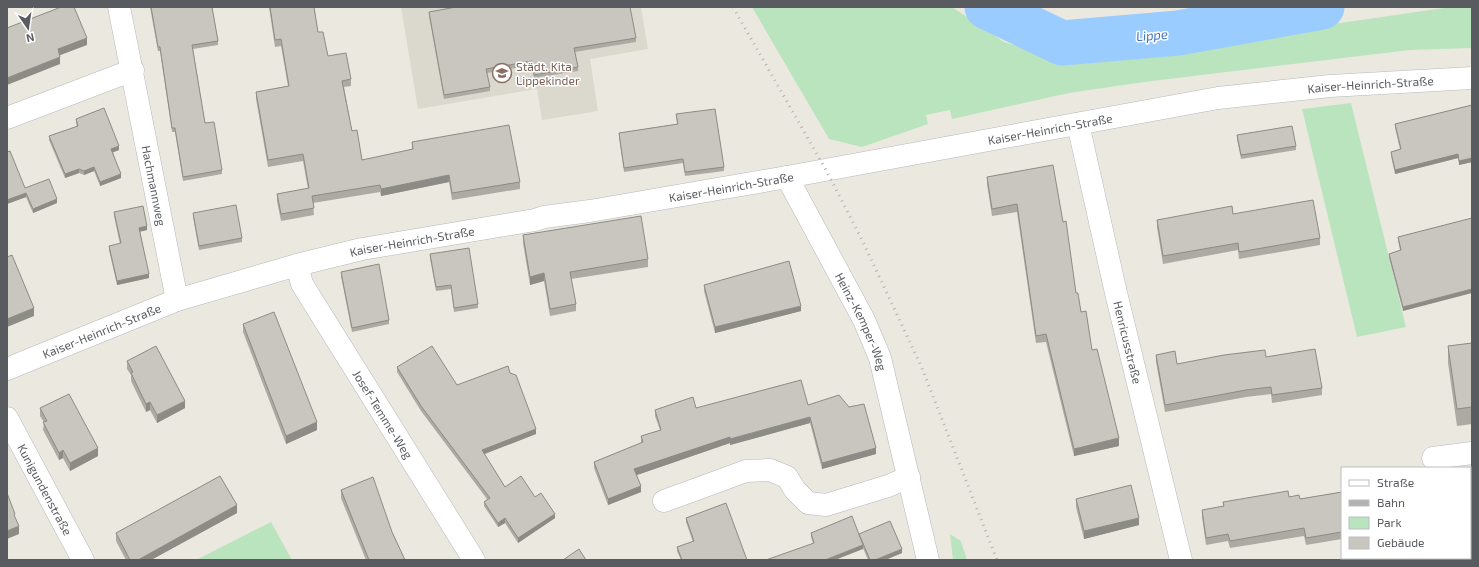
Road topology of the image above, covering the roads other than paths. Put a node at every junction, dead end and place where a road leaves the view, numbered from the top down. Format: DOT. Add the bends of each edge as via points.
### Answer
graph roads {
  1 [pos="120,7"];
  2 [pos="133,70"];
  3 [pos="1472,78"];
  4 [pos="7,118"];
  5 [pos="1078,124"];
  6 [pos="787,177"];
  7 [pos="296,265"];
  8 [pos="177,300"];
  9 [pos="7,369"];
  10 [pos="7,418"];
  11 [pos="1472,453"];
  12 [pos="1433,458"];
  13 [pos="908,477"];
  14 [pos="664,501"];
  15 [pos="83,560"];
  16 [pos="474,560"];
  17 [pos="928,560"];
  18 [pos="1181,560"];
  1 -- 2 [label="street, Hachmannweg"];
  2 -- 4 [label="street"];
  2 -- 8 [label="street, Hachmannweg"];
  3 -- 5 [label="street, Kaiser-Heinrich-Straße" via="1330,86 1218,98"];
  5 -- 6 [label="street, Kaiser-Heinrich-Straße"];
  5 -- 18 [label="street, Henricusstraße"];
  6 -- 7 [label="street, Kaiser-Heinrich-Straße" via="590,211 544,216 535,220 362,249"];
  6 -- 13 [label="street, Heinz-Kemper-Weg" via="864,320 880,358"];
  7 -- 8 [label="street, Kaiser-Heinrich-Straße"];
  7 -- 16 [label="street, Josef-Temme-Weg" via="302,284"];
  8 -- 9 [label="street, Kaiser-Heinrich-Straße"];
  10 -- 15 [label="street, Kunigundenstraße"];
  11 -- 12 [label="street"];
  13 -- 14 [label="street" via="888,486 826,505 808,503 787,477 770,470 746,471"];
  13 -- 17 [label="street, Heinz-Kemper-Weg"];
}
